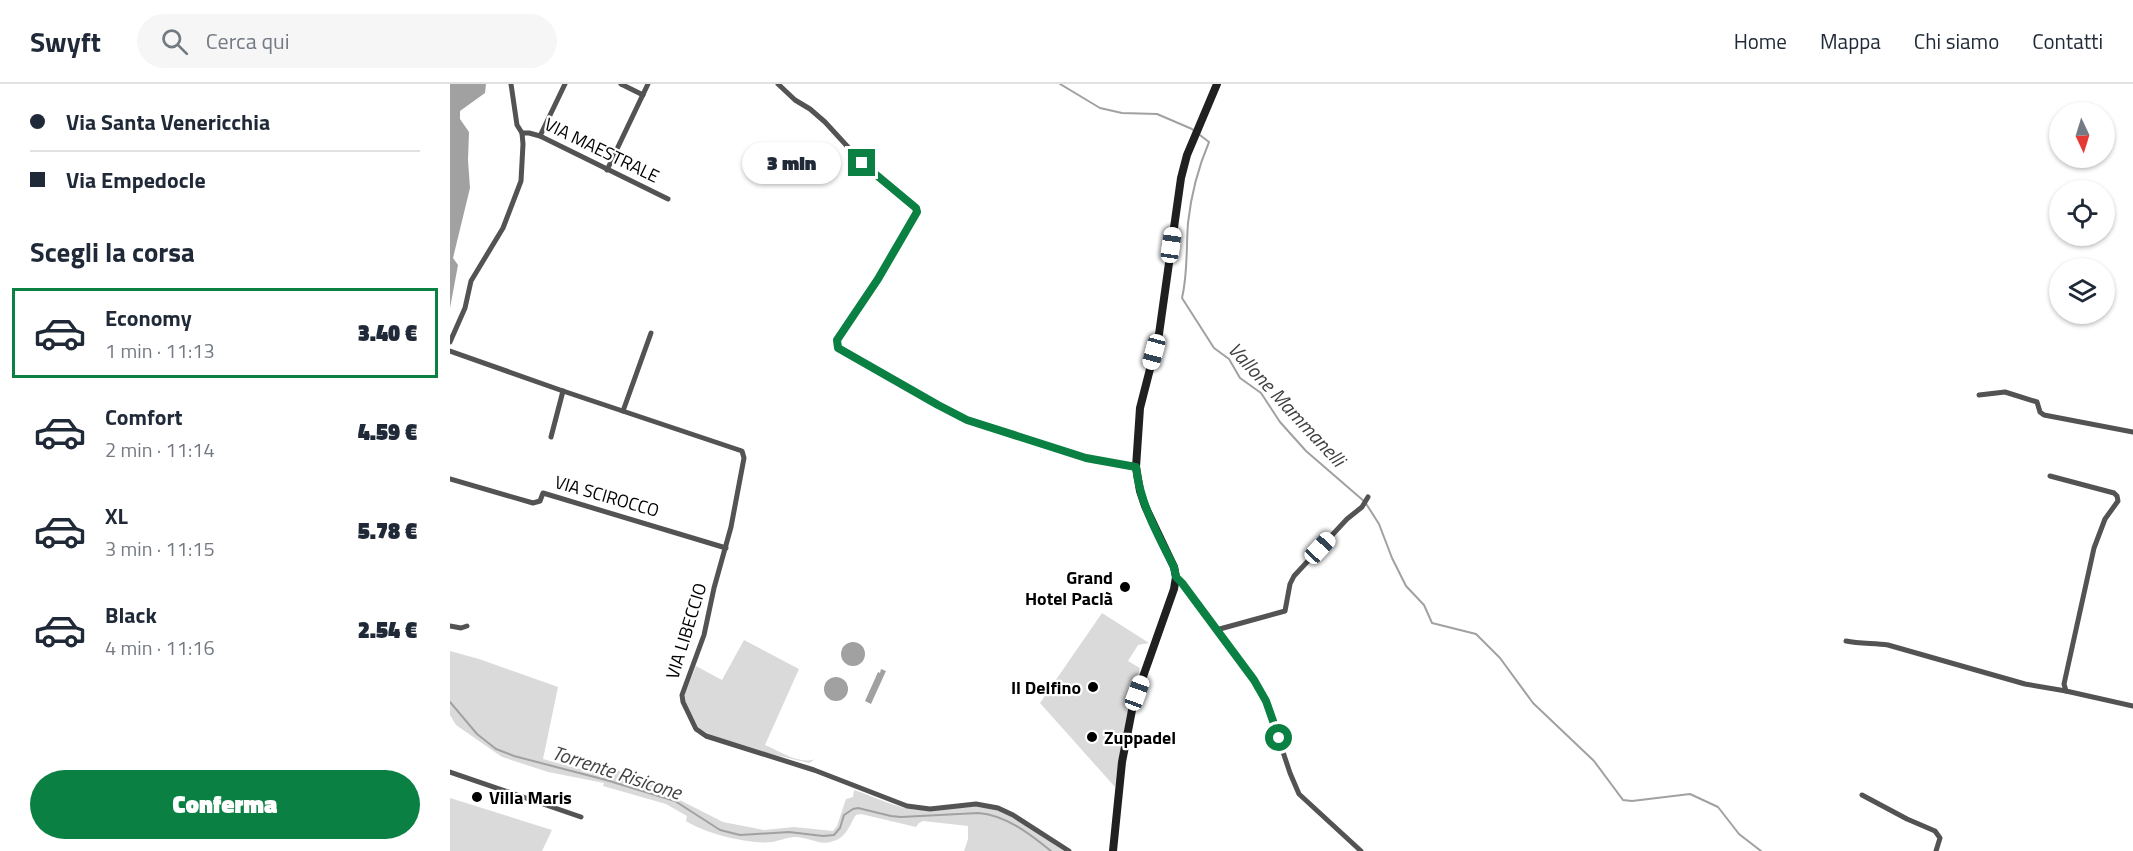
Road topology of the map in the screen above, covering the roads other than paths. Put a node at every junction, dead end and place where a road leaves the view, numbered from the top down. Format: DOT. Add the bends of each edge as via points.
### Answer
graph roads {
  1 [pos="511,84"];
  2 [pos="565,84"];
  3 [pos="621,84"];
  4 [pos="648,84"];
  5 [pos="778,84"];
  6 [pos="1217,84"];
  7 [pos="643,95"];
  8 [pos="522,133"];
  9 [pos="540,136"];
  10 [pos="607,170"];
  11 [pos="669,199"];
  12 [pos="651,333"];
  13 [pos="450,342"];
  14 [pos="450,351"];
  15 [pos="563,392"];
  16 [pos="1979,395"];
  17 [pos="623,411"];
  18 [pos="2133,432"];
  19 [pos="552,437"];
  20 [pos="1136,467"];
  21 [pos="2050,476"];
  22 [pos="450,479"];
  23 [pos="1368,497"];
  24 [pos="726,548"];
  25 [pos="1176,577"];
  26 [pos="450,626"];
  27 [pos="467,626"];
  28 [pos="1215,630"];
  29 [pos="1846,641"];
  30 [pos="2066,691"];
  31 [pos="2133,706"];
  32 [pos="450,772"];
  33 [pos="1862,795"];
  34 [pos="582,817"];
  35 [pos="1069,851"];
  36 [pos="1113,851"];
  37 [pos="1361,851"];
  38 [pos="1936,851"];
  1 -- 8 [label="street"];
  2 -- 9 [label="street"];
  3 -- 7 [label="street"];
  4 -- 7 [label="street"];
  5 -- 20 [label="street" via="825,122 869,170 917,210 837,340 838,348 967,420 1086,458"];
  6 -- 20 [label="street" via="1180,178 1159,334 1140,408"];
  7 -- 10 [label="street"];
  8 -- 9 [label="street, VIA MAESTRALE"];
  8 -- 13 [label="street" via="517,195 503,228 471,281 465,308"];
  9 -- 10 [label="street, VIA MAESTRALE"];
  10 -- 11 [label="street, VIA MAESTRALE"];
  12 -- 17 [label="street"];
  14 -- 15 [label="street, VIA LIBECCIO"];
  15 -- 17 [label="street, VIA LIBECCIO"];
  15 -- 19 [label="street"];
  16 -- 18 [label="street" via="2005,392 2037,402 2044,415"];
  17 -- 24 [label="street, VIA LIBECCIO" via="742,451 744,458"];
  20 -- 25 [label="street" via="1145,506"];
  21 -- 30 [label="street" via="2114,492 2118,501 2105,519 2094,548 2064,684"];
  22 -- 24 [label="street, VIA SCIROCCO" via="533,503 538,503 543,493"];
  23 -- 28 [label="street" via="1294,576 1285,611"];
  24 -- 35 [label="street, VIA LIBECCIO" via="704,635 682,695 698,731 907,806 930,809 976,804 998,808"];
  25 -- 28 [label="street"];
  25 -- 36 [label="street" via="1133,705 1122,762"];
  26 -- 27 [label="street"];
  28 -- 37 [label="street" via="1266,701 1299,794"];
  29 -- 30 [label="street" via="1888,645 2025,684"];
  30 -- 31 [label="street"];
  32 -- 34 [label="street"];
  33 -- 38 [label="street" via="1935,831 1940,838"];
}
